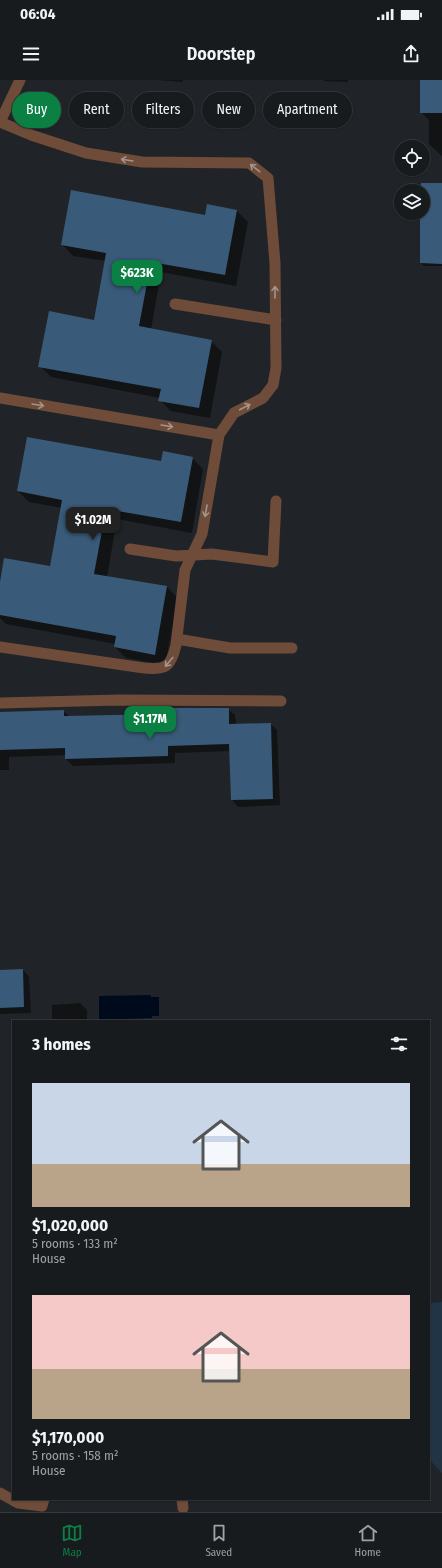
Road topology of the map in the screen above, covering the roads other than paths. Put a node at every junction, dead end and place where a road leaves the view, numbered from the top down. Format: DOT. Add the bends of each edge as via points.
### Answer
graph roads {
  1 [pos="20,80"];
  2 [pos="0,122"];
  3 [pos="175,304"];
  4 [pos="276,320"];
  5 [pos="0,398"];
  6 [pos="219,435"];
  7 [pos="276,501"];
  8 [pos="130,549"];
  9 [pos="192,556"];
  10 [pos="177,639"];
  11 [pos="0,647"];
  12 [pos="292,648"];
  13 [pos="281,701"];
  14 [pos="0,703"];
  15 [pos="0,1493"];
  16 [pos="12,1500"];
  17 [pos="13,1500"];
  18 [pos="43,1503"];
  1 -- 2 [label="street"];
  4 -- 2 [label="street, one-way" via="275,263 268,178 249,163 142,162 86,153"];
  3 -- 4 [label="street"];
  6 -- 4 [label="street, one-way" via="234,414 263,398 273,385 276,368"];
  5 -- 6 [label="street, one-way"];
  6 -- 9 [label="street, one-way" via="202,534"];
  7 -- 9 [label="street" via="273,562 212,554"];
  8 -- 9 [label="street"];
  9 -- 10 [label="street" via="185,570"];
  10 -- 11 [label="street, one-way" via="168,666 159,670"];
  10 -- 12 [label="street" via="230,648"];
  13 -- 14 [label="street" via="119,700"];
  15 -- 16 [label="street"];
  17 -- 18 [label="street" via="18,1503"];
}
